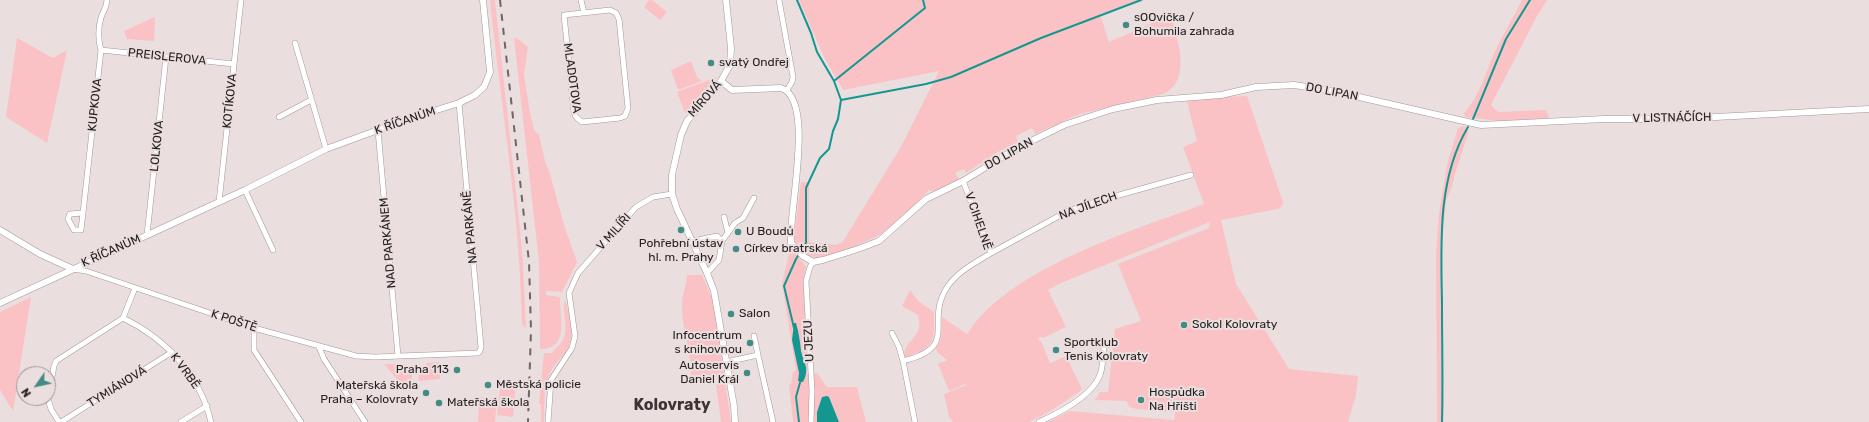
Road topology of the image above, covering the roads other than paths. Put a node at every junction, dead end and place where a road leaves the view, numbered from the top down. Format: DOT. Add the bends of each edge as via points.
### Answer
graph roads {
  1 [pos="107,0"];
  2 [pos="241,0"];
  3 [pos="483,0"];
  4 [pos="581,0"];
  5 [pos="726,0"];
  6 [pos="779,0"];
  7 [pos="584,13"];
  8 [pos="295,43"];
  9 [pos="101,50"];
  10 [pos="166,57"];
  11 [pos="234,64"];
  12 [pos="721,81"];
  13 [pos="787,90"];
  14 [pos="312,100"];
  15 [pos="459,103"];
  16 [pos="1869,109"];
  17 [pos="279,117"];
  18 [pos="1474,124"];
  19 [pos="378,130"];
  20 [pos="326,149"];
  21 [pos="1191,175"];
  22 [pos="963,181"];
  23 [pos="245,190"];
  24 [pos="672,194"];
  25 [pos="754,198"];
  26 [pos="219,202"];
  27 [pos="83,213"];
  28 [pos="724,217"];
  29 [pos="0,230"];
  30 [pos="728,233"];
  31 [pos="147,235"];
  32 [pos="693,240"];
  33 [pos="722,241"];
  34 [pos="273,250"];
  35 [pos="991,253"];
  36 [pos="813,262"];
  37 [pos="73,269"];
  38 [pos="707,273"];
  39 [pos="135,288"];
  40 [pos="0,304"];
  41 [pos="124,318"];
  42 [pos="254,328"];
  43 [pos="892,333"];
  44 [pos="754,336"];
  45 [pos="319,347"];
  46 [pos="1104,347"];
  47 [pos="480,351"];
  48 [pos="172,352"];
  49 [pos="758,355"];
  50 [pos="398,356"];
  51 [pos="903,361"];
  52 [pos="726,362"];
  53 [pos="207,406"];
  54 [pos="60,422"];
  55 [pos="181,422"];
  56 [pos="211,422"];
  57 [pos="301,422"];
  58 [pos="365,422"];
  59 [pos="548,422"];
  60 [pos="735,422"];
  61 [pos="773,422"];
  62 [pos="811,422"];
  63 [pos="915,422"];
  64 [pos="1039,422"];
  1 -- 9 [label="street, KUPKOVA" via="106,9 101,17 98,43"];
  2 -- 11 [label="street, KOTÍKOVA"];
  3 -- 15 [label="street, K ŘÍČANŮM" via="490,72 484,87"];
  4 -- 7 [label="street"];
  5 -- 12 [label="street, MÍROVÁ" via="731,58"];
  6 -- 13 [label="street" via="793,77"];
  7 -- 7 [label="street, MLADOTOVA" via="610,10 616,13 619,20 628,108 625,116 620,118 582,122 574,113 564,15"];
  8 -- 14 [label="street"];
  9 -- 10 [label="street, PREISLEROVA"];
  9 -- 27 [label="street, KUPKOVA"];
  10 -- 11 [label="street, PREISLEROVA"];
  10 -- 31 [label="street, LOLKOVA"];
  11 -- 26 [label="street, KOTÍKOVA"];
  12 -- 13 [label="street" via="732,90 778,87"];
  12 -- 24 [label="street, MÍROVÁ" via="686,121 673,167"];
  13 -- 36 [label="street" via="794,101 799,136 791,237 794,247"];
  14 -- 17 [label="street"];
  14 -- 20 [label="street"];
  15 -- 19 [label="street, K ŘÍČANŮM"];
  15 -- 47 [label="street, NA PARKÁNĚ"];
  16 -- 18 [label="street, V LISTNÁČÍCH" via="1676,119"];
  18 -- 22 [label="street, DO LIPAN" via="1333,91 1294,85 1256,87 1221,95 1157,100 1114,109 1064,125 1000,158"];
  19 -- 20 [label="street, K ŘÍČANŮM"];
  19 -- 50 [label="street, NAD PARKÁNEM"];
  20 -- 23 [label="street, K ŘÍČANŮM"];
  21 -- 35 [label="street, NA JÍLECH" via="1068,211"];
  22 -- 35 [label="street, V CIHELNĚ"];
  22 -- 36 [label="street, DO LIPAN" via="926,199 879,241"];
  23 -- 26 [label="street, K ŘÍČANŮM"];
  23 -- 34 [label="street"];
  24 -- 32 [label="street, MÍROVÁ"];
  24 -- 59 [label="street, V MILÍŘI" via="653,197 636,207 578,273 569,290 575,336 572,348 551,380"];
  25 -- 30 [label="street" via="743,218 735,223"];
  26 -- 31 [label="street, K ŘÍČANŮM"];
  28 -- 30 [label="street"];
  29 -- 37 [label="street, K POŠTĚ" via="40,254"];
  30 -- 33 [label="street"];
  31 -- 37 [label="street, K ŘÍČANŮM"];
  32 -- 33 [label="street" via="717,236"];
  32 -- 38 [label="street, MÍROVÁ"];
  33 -- 38 [label="street" via="719,260"];
  35 -- 51 [label="street, V CIHELNĚ" via="963,271 946,289 938,316 938,336 932,350 920,357"];
  36 -- 62 [label="street, U JEZU" via="806,281 812,391"];
  37 -- 39 [label="street, K POŠTĚ"];
  37 -- 40 [label="street, K ŘÍČANŮM"];
  38 -- 52 [label="street, MÍROVÁ" via="717,306"];
  39 -- 41 [label="street"];
  39 -- 42 [label="street, K POŠTĚ"];
  41 -- 48 [label="street, K VRBĚ" via="141,327"];
  41 -- 54 [label="street" via="56,361 48,399"];
  42 -- 45 [label="street, K POŠTĚ"];
  42 -- 57 [label="street" via="254,350"];
  43 -- 51 [label="street"];
  44 -- 49 [label="street"];
  45 -- 50 [label="street, K POŠTĚ" via="356,356"];
  45 -- 58 [label="street" via="324,359"];
  46 -- 64 [label="street" via="1101,373 1092,388 1067,408"];
  47 -- 50 [label="street, K POŠTĚ" via="451,355"];
  48 -- 53 [label="street, K VRBĚ" via="195,380"];
  48 -- 54 [label="street, TYMIÁNOVÁ"];
  49 -- 52 [label="street"];
  49 -- 61 [label="street"];
  51 -- 63 [label="street"];
  52 -- 60 [label="street, MÍROVÁ"];
  53 -- 55 [label="street"];
  53 -- 56 [label="street, K VRBĚ"];
}
